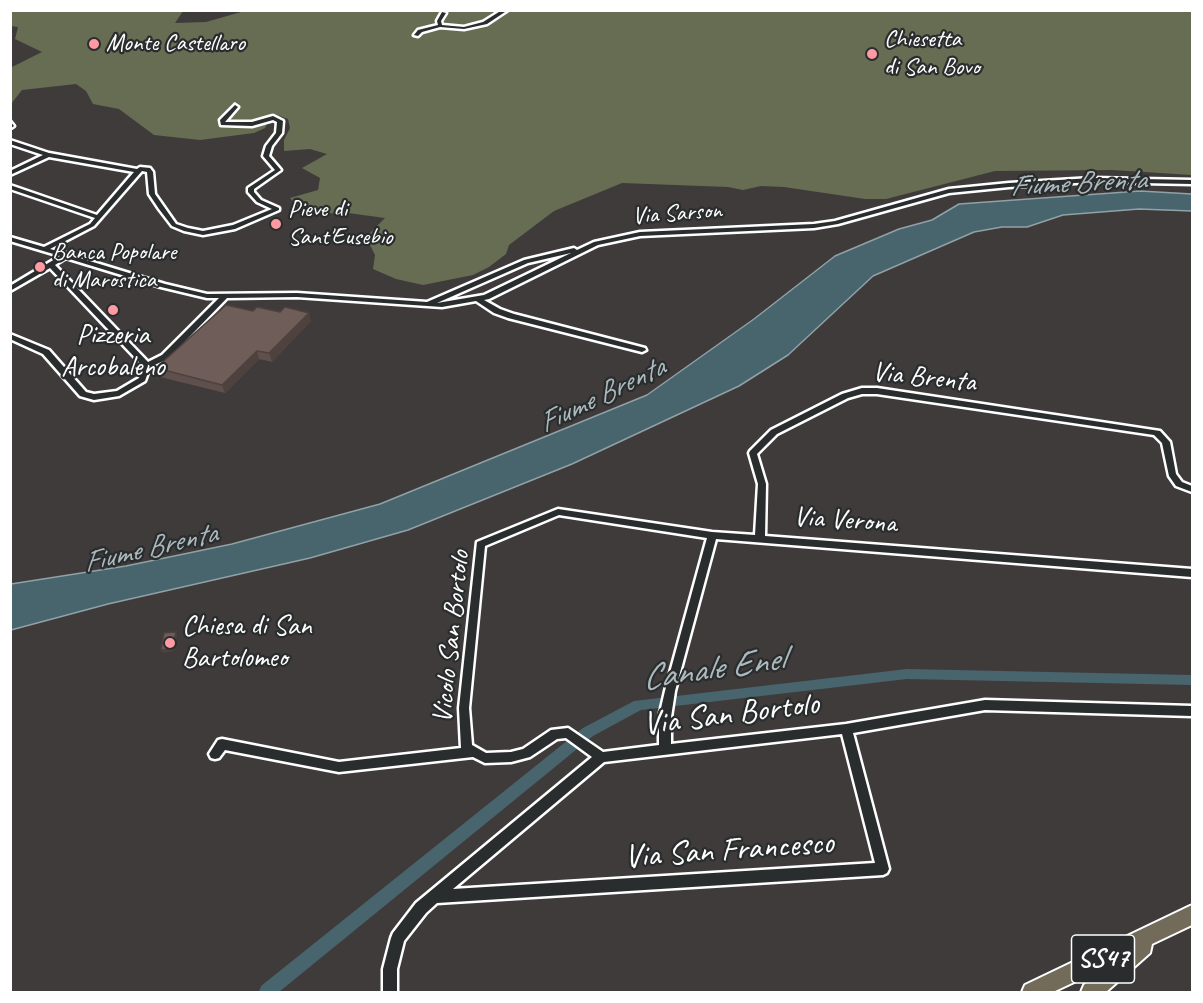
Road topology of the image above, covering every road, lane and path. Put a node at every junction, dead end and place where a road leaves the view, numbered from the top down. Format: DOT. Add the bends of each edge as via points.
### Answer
graph roads {
  1 [pos="506,10"];
  2 [pos="444,13"];
  3 [pos="440,26"];
  4 [pos="416,35"];
  5 [pos="235,107"];
  6 [pos="10,142"];
  7 [pos="48,155"];
  8 [pos="137,171"];
  9 [pos="10,172"];
  10 [pos="1192,182"];
  11 [pos="10,187"];
  12 [pos="98,217"];
  13 [pos="10,239"];
  14 [pos="46,249"];
  15 [pos="580,250"];
  16 [pos="67,255"];
  17 [pos="51,265"];
  18 [pos="10,289"];
  19 [pos="224,297"];
  20 [pos="478,299"];
  21 [pos="425,305"];
  22 [pos="10,336"];
  23 [pos="642,350"];
  24 [pos="147,366"];
  25 [pos="1192,489"];
  26 [pos="712,535"];
  27 [pos="760,539"];
  28 [pos="1192,573"];
  29 [pos="1192,711"];
  30 [pos="846,729"];
  31 [pos="665,748"];
  32 [pos="474,752"];
  33 [pos="215,754"];
  34 [pos="601,757"];
  35 [pos="434,897"];
  36 [pos="1192,915"];
  37 [pos="1158,933"];
  38 [pos="1039,990"];
  39 [pos="390,993"];
  40 [pos="1091,993"];
  1 -- 3 [label="street" via="493,20 467,27"];
  2 -- 3 [label="street"];
  3 -- 4 [label="street"];
  5 -- 8 [label="street" via="222,121 224,124 252,124 273,118 280,121 279,133 266,156 279,170 251,188 259,201 277,208 235,227 203,233 186,230 174,225 156,202 150,172"];
  6 -- 7 [label="street"];
  7 -- 8 [label="street"];
  7 -- 9 [label="street"];
  8 -- 12 [label="street"];
  10 -- 15 [label="street, Via Sarson" via="1066,181 949,191 836,223 668,231 612,239"];
  11 -- 12 [label="street"];
  12 -- 14 [label="street" via="80,233"];
  13 -- 14 [label="street, Via Sarson"];
  14 -- 16 [label="street, Via Sarson"];
  15 -- 20 [label="street, Via Sarson"];
  15 -- 21 [label="street" via="555,252 526,261"];
  16 -- 17 [label="street"];
  16 -- 19 [label="street, Via Sarson" via="185,292"];
  17 -- 18 [label="street"];
  17 -- 24 [label="street"];
  19 -- 21 [label="street, Via Sarson" via="297,295"];
  19 -- 24 [label="street" via="165,357"];
  20 -- 21 [label="street, Via Sarson"];
  20 -- 23 [label="street" via="511,316"];
  22 -- 24 [label="street" via="46,352 84,393 94,397 133,387 142,379"];
  25 -- 27 [label="street, Via Brenta" via="1179,484 1172,474 1166,442 1157,433 878,391 845,396 774,432 753,453 762,484"];
  26 -- 27 [label="street, Via Verona"];
  26 -- 31 [label="street" via="670,691"];
  26 -- 32 [label="street, Vicolo San Bortolo" via="558,512 480,544 464,708 467,748"];
  27 -- 28 [label="street, Via Verona"];
  29 -- 30 [label="street, Via San Bortolo" via="985,705"];
  30 -- 31 [label="street, Via San Bortolo"];
  30 -- 35 [label="street, Via San Francesco" via="883,868"];
  31 -- 34 [label="street, Via San Bortolo"];
  32 -- 33 [label="street" via="339,767 222,744"];
  32 -- 34 [label="street, Vicolo San Bortolo" via="485,758 511,757 526,753 555,734 568,732"];
  34 -- 35 [label="street"];
  35 -- 39 [label="street" via="398,938 390,969"];
  36 -- 37 [label="highway, SS47"];
  37 -- 38 [label="highway, SS47"];
  37 -- 40 [label="highway"];
}
